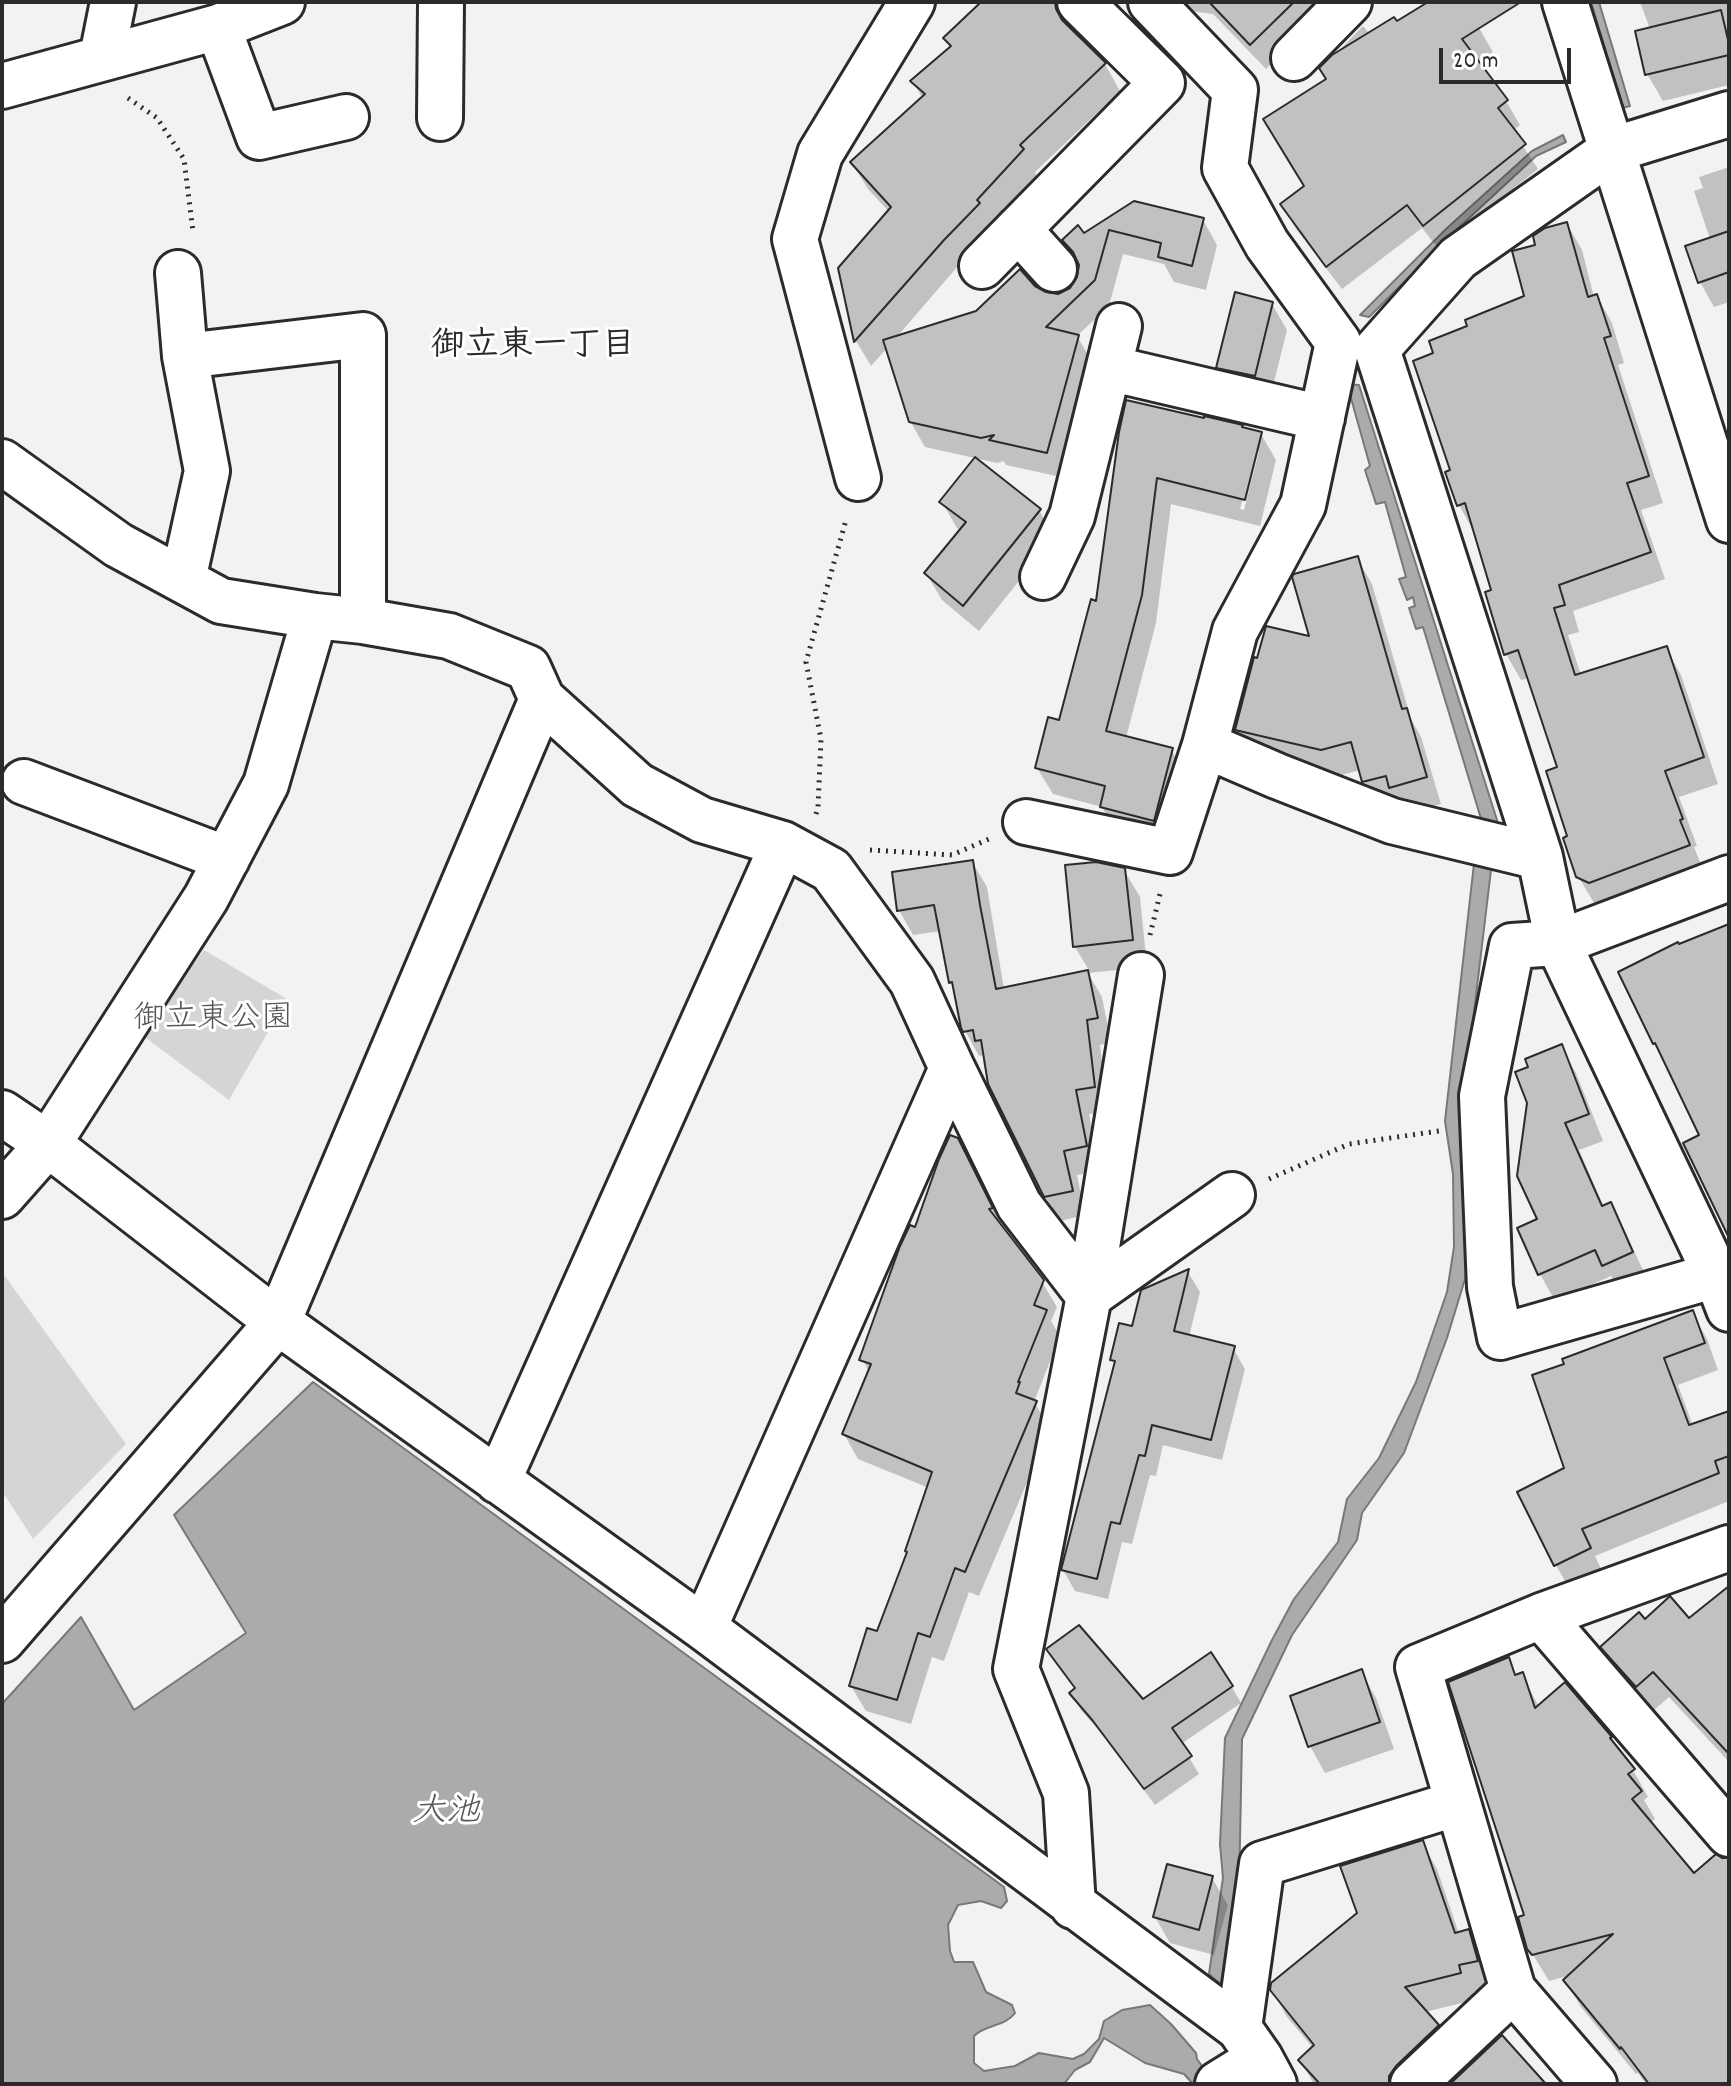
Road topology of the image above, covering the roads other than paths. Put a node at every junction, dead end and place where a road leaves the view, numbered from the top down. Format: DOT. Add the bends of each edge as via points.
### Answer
graph roads {
  1 [pos="113,2"];
  2 [pos="282,2"];
  3 [pos="441,2"];
  4 [pos="912,2"];
  5 [pos="1080,2"];
  6 [pos="1349,2"];
  7 [pos="1565,2"];
  8 [pos="1174,10"];
  9 [pos="218,27"];
  10 [pos="102,57"];
  11 [pos="1294,58"];
  12 [pos="2,86"];
  13 [pos="1729,114"];
  14 [pos="346,117"];
  15 [pos="440,118"];
  16 [pos="1612,150"];
  17 [pos="1018,229"];
  18 [pos="982,266"];
  19 [pos="1054,269"];
  20 [pos="178,273"];
  21 [pos="1119,326"];
  22 [pos="1358,346"];
  23 [pos="185,356"];
  24 [pos="1109,368"];
  25 [pos="1322,418"];
  26 [pos="8,478"];
  27 [pos="858,478"];
  28 [pos="1729,520"];
  29 [pos="1043,577"];
  30 [pos="183,580"];
  31 [pos="315,616"];
  32 [pos="363,621"];
  33 [pos="542,699"];
  34 [pos="1205,745"];
  35 [pos="24,782"];
  36 [pos="1026,822"];
  37 [pos="793,849"];
  38 [pos="1540,857"];
  39 [pos="227,859"];
  40 [pos="1729,878"];
  41 [pos="1558,943"];
  42 [pos="1141,975"];
  43 [pos="952,1068"];
  44 [pos="2,1113"];
  45 [pos="48,1144"];
  46 [pos="1232,1195"];
  47 [pos="2,1196"];
  48 [pos="1722,1292"];
  49 [pos="1089,1296"];
  50 [pos="278,1322"];
  51 [pos="498,1481"];
  52 [pos="1729,1548"];
  53 [pos="1541,1616"];
  54 [pos="704,1628"];
  55 [pos="2,1640"];
  56 [pos="1458,1803"];
  57 [pos="1729,1834"];
  58 [pos="1073,1906"];
  59 [pos="1513,1990"];
  60 [pos="1258,2057"];
  61 [pos="1218,2084"];
  62 [pos="1413,2084"];
  63 [pos="1594,2084"];
  1 -- 10 [label="street"];
  2 -- 9 [label="street"];
  3 -- 15 [label="street"];
  4 -- 27 [label="street" via="820,154 795,239"];
  5 -- 17 [label="street" via="1162,83"];
  6 -- 11 [label="street"];
  7 -- 16 [label="street"];
  8 -- 22 [label="street" via="1235,90 1225,168 1267,244"];
  9 -- 10 [label="street"];
  9 -- 14 [label="street" via="259,137"];
  10 -- 12 [label="street"];
  13 -- 16 [label="street"];
  16 -- 22 [label="street" via="1458,258"];
  16 -- 28 [label="street"];
  17 -- 18 [label="street"];
  17 -- 19 [label="street"];
  20 -- 23 [label="street"];
  21 -- 24 [label="street"];
  22 -- 25 [label="street"];
  22 -- 38 [label="street"];
  23 -- 30 [label="street" via="207,471"];
  23 -- 32 [label="street" via="363,335"];
  24 -- 25 [label="street"];
  24 -- 29 [label="street" via="1072,516"];
  25 -- 34 [label="street" via="1303,505 1235,631"];
  26 -- 30 [label="street"];
  30 -- 31 [label="street" via="221,601"];
  31 -- 32 [label="street"];
  31 -- 39 [label="street" via="266,784"];
  32 -- 33 [label="street" via="449,636 528,668"];
  33 -- 37 [label="street" via="637,785 702,820"];
  33 -- 50 [label="street"];
  34 -- 36 [label="street" via="1170,852"];
  34 -- 38 [label="street" via="1392,821"];
  35 -- 39 [label="street"];
  37 -- 43 [label="street" via="831,870 912,981"];
  37 -- 51 [label="street"];
  38 -- 41 [label="street"];
  39 -- 45 [label="street"];
  40 -- 41 [label="street"];
  41 -- 48 [label="street"];
  41 -- 48 [label="street" via="1512,946 1482,1096 1490,1287 1500,1337"];
  42 -- 49 [label="street"];
  43 -- 49 [label="street" via="1019,1205"];
  43 -- 54 [label="street"];
  44 -- 45 [label="street"];
  45 -- 47 [label="street"];
  45 -- 50 [label="street"];
  46 -- 49 [label="street"];
  49 -- 58 [label="street" via="1016,1669 1066,1793"];
  50 -- 51 [label="street"];
  50 -- 55 [label="street"];
  51 -- 54 [label="street"];
  52 -- 53 [label="street"];
  53 -- 56 [label="street" via="1418,1667"];
  53 -- 57 [label="street"];
  54 -- 58 [label="street"];
  56 -- 59 [label="street"];
  56 -- 60 [label="street" via="1262,1864"];
  58 -- 60 [label="street"];
  59 -- 62 [label="street"];
  59 -- 63 [label="street"];
  60 -- 61 [label="street"];
}
